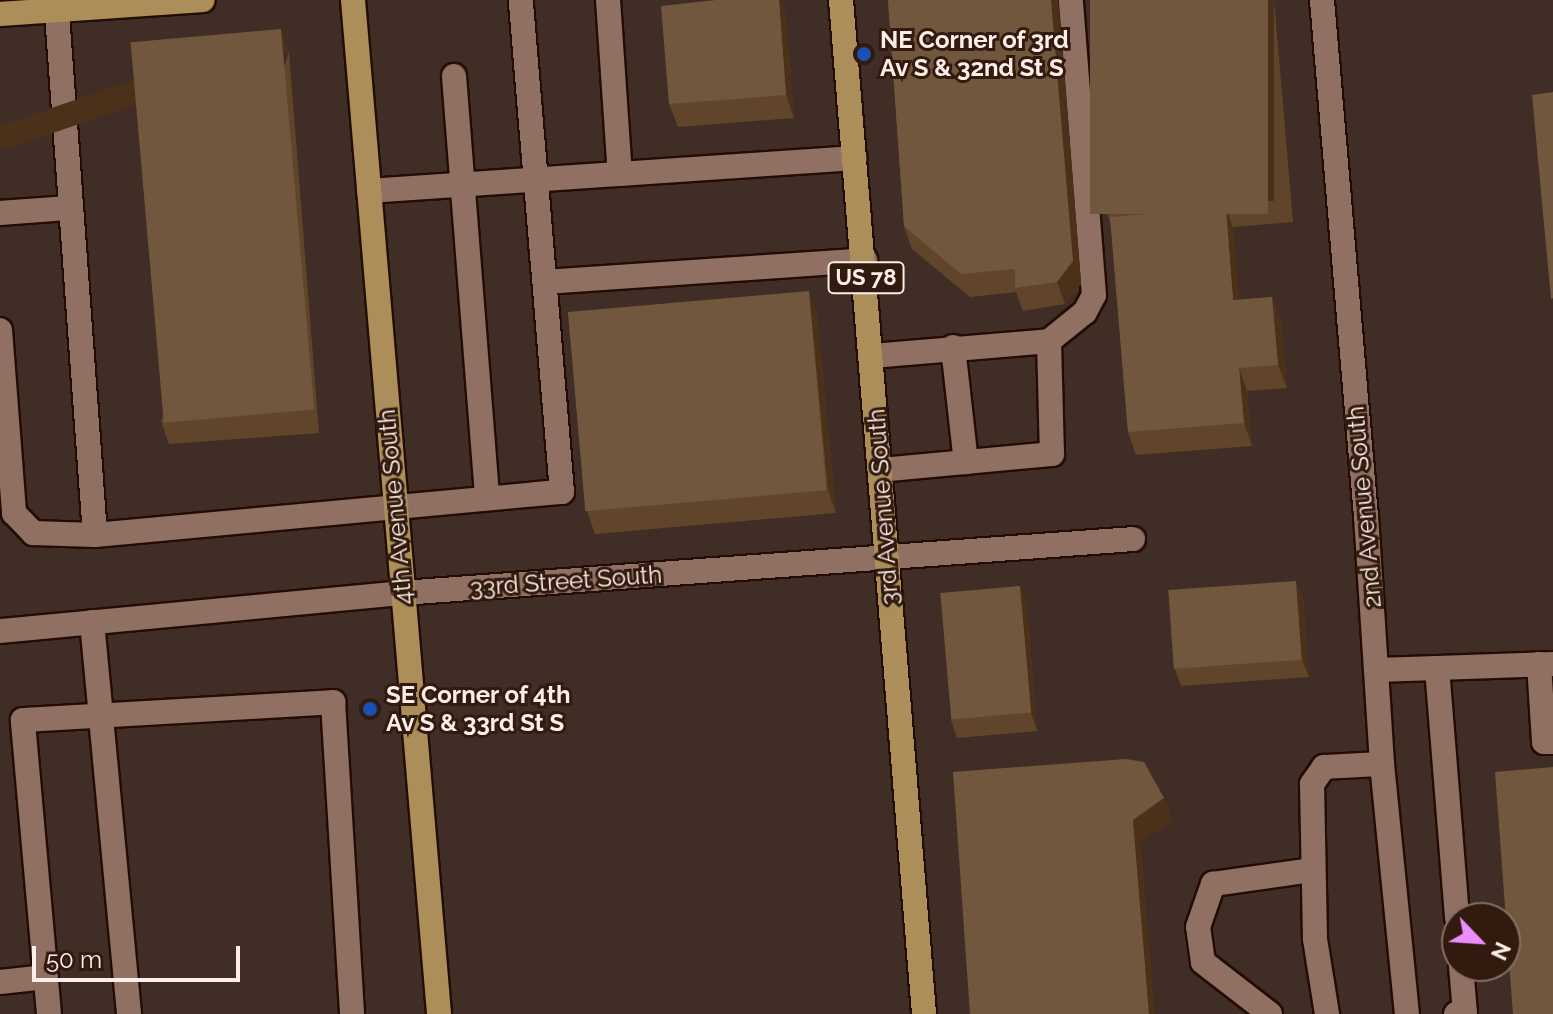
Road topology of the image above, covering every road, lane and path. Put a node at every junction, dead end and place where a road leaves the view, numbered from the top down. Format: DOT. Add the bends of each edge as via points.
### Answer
graph roads {
  1 [pos="203,0"];
  2 [pos="353,0"];
  3 [pos="521,0"];
  4 [pos="608,0"];
  5 [pos="841,0"];
  6 [pos="1071,0"];
  7 [pos="1322,0"];
  8 [pos="123,4"];
  9 [pos="56,6"];
  10 [pos="0,14"];
  11 [pos="454,76"];
  12 [pos="854,158"];
  13 [pos="620,174"];
  14 [pos="536,179"];
  15 [pos="462,184"];
  16 [pos="369,191"];
  17 [pos="68,208"];
  18 [pos="0,213"];
  19 [pos="865,260"];
  20 [pos="545,282"];
  21 [pos="0,330"];
  22 [pos="1049,341"];
  23 [pos="953,347"];
  24 [pos="872,356"];
  25 [pos="966,462"];
  26 [pos="880,470"];
  27 [pos="487,498"];
  28 [pos="394,508"];
  29 [pos="95,535"];
  30 [pos="1133,539"];
  31 [pos="886,557"];
  32 [pos="402,593"];
  33 [pos="92,622"];
  34 [pos="0,631"];
  35 [pos="1546,664"];
  36 [pos="1437,668"];
  37 [pos="1376,670"];
  38 [pos="103,715"];
  39 [pos="1553,742"];
  40 [pos="1382,764"];
  41 [pos="1313,870"];
  42 [pos="1456,902"];
  43 [pos="46,977"];
  44 [pos="0,982"];
  45 [pos="1462,982"];
  46 [pos="49,1014"];
  47 [pos="129,1014"];
  48 [pos="352,1014"];
  49 [pos="439,1014"];
  50 [pos="924,1014"];
  51 [pos="1270,1014"];
  52 [pos="1327,1014"];
  53 [pos="1407,1014"];
  54 [pos="1456,1014"];
  1 -- 8 [label="main road"];
  2 -- 16 [label="main road, 4th Avenue South"];
  3 -- 14 [label="street"];
  4 -- 13 [label="street"];
  5 -- 12 [label="main road, 3rd Avenue South / US 78"];
  6 -- 22 [label="street" via="1094,295 1085,312"];
  7 -- 37 [label="street, 2nd Avenue South"];
  8 -- 9 [label="main road"];
  9 -- 10 [label="main road"];
  9 -- 17 [label="street"];
  11 -- 15 [label="street"];
  12 -- 13 [label="street"];
  12 -- 19 [label="main road, 3rd Avenue South / US 78"];
  13 -- 14 [label="street"];
  14 -- 15 [label="street"];
  14 -- 20 [label="street"];
  15 -- 16 [label="street"];
  15 -- 27 [label="street"];
  16 -- 28 [label="main road, 4th Avenue South"];
  17 -- 18 [label="street"];
  17 -- 29 [label="street"];
  19 -- 20 [label="street"];
  19 -- 24 [label="main road, 3rd Avenue South / US 78"];
  20 -- 27 [label="street" via="562,492"];
  21 -- 29 [label="street" via="14,513 33,533"];
  22 -- 23 [label="street"];
  22 -- 25 [label="street" via="1052,454"];
  23 -- 24 [label="street"];
  23 -- 25 [label="street"];
  24 -- 26 [label="main road, 3rd Avenue South / US 78"];
  25 -- 26 [label="street"];
  26 -- 31 [label="main road, 3rd Avenue South / US 78"];
  27 -- 28 [label="street"];
  28 -- 29 [label="street"];
  28 -- 32 [label="main road, 4th Avenue South"];
  30 -- 31 [label="street, 33rd Street South"];
  31 -- 32 [label="street, 33rd Street South"];
  31 -- 50 [label="main road, 3rd Avenue South / US 78"];
  32 -- 33 [label="street, 33rd Street South"];
  32 -- 49 [label="main road, 4th Avenue South"];
  33 -- 34 [label="street, 33rd Street South"];
  33 -- 38 [label="street"];
  35 -- 36 [label="street"];
  35 -- 39 [label="street" via="1544,742"];
  36 -- 37 [label="street"];
  36 -- 42 [label="street"];
  37 -- 40 [label="street, 2nd Avenue South"];
  38 -- 43 [label="street" via="23,720"];
  38 -- 47 [label="street"];
  38 -- 48 [label="street" via="333,702"];
  40 -- 41 [label="street" via="1324,767 1312,784"];
  40 -- 53 [label="street, 2nd Avenue South"];
  41 -- 51 [label="street" via="1213,884 1198,927 1203,962"];
  41 -- 52 [label="street" via="1315,939"];
  43 -- 44 [label="street"];
  43 -- 46 [label="street"];
  45 -- 54 [label="street" via="1465,1013"];
}
